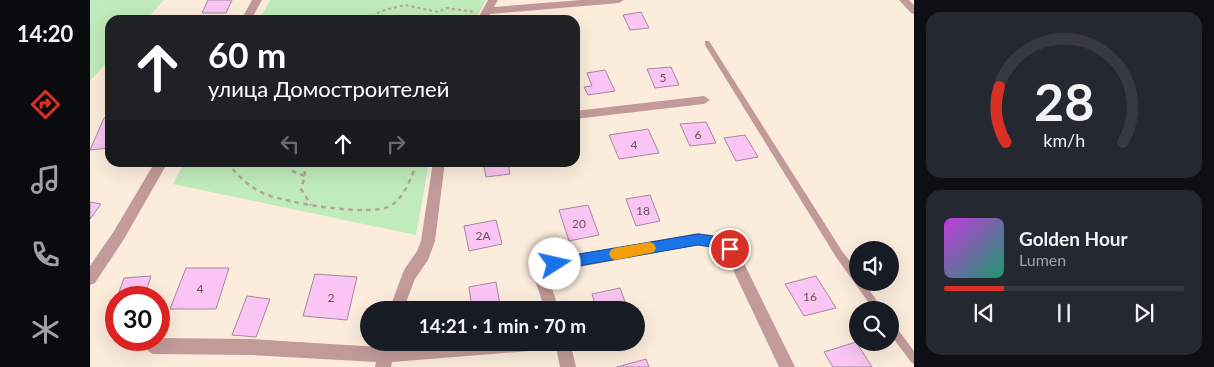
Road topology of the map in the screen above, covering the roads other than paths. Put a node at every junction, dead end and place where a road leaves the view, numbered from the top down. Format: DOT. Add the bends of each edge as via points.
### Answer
graph roads {
  1 [pos="258,0"];
  2 [pos="493,0"];
  3 [pos="619,0"];
  4 [pos="904,0"];
  5 [pos="914,12"];
  6 [pos="249,15"];
  7 [pos="485,15"];
  8 [pos="492,15"];
  9 [pos="708,43"];
  10 [pos="704,100"];
  11 [pos="580,114"];
  12 [pos="159,167"];
  13 [pos="438,167"];
  14 [pos="849,268"];
  15 [pos="90,278"];
  16 [pos="399,301"];
  17 [pos="549,301"];
  18 [pos="899,338"];
  19 [pos="170,346"];
  20 [pos="434,351"];
  21 [pos="564,351"];
  22 [pos="385,355"];
  23 [pos="914,359"];
  24 [pos="568,367"];
  25 [pos="787,367"];
  1 -- 6 [label="street"];
  2 -- 7 [label="street"];
  3 -- 8 [label="street"];
  4 -- 5 [label="street"];
  9 -- 14 [label="lane"];
  10 -- 11 [label="street"];
  12 -- 15 [label="street"];
  13 -- 16 [label="street" via="428,241"];
  17 -- 25 [label="street" via="538,268 698,240 719,242 730,249"];
  18 -- 23 [label="lane"];
  19 -- 22 [label="street" via="251,346"];
  20 -- 22 [label="street"];
  21 -- 24 [label="street"];
}
